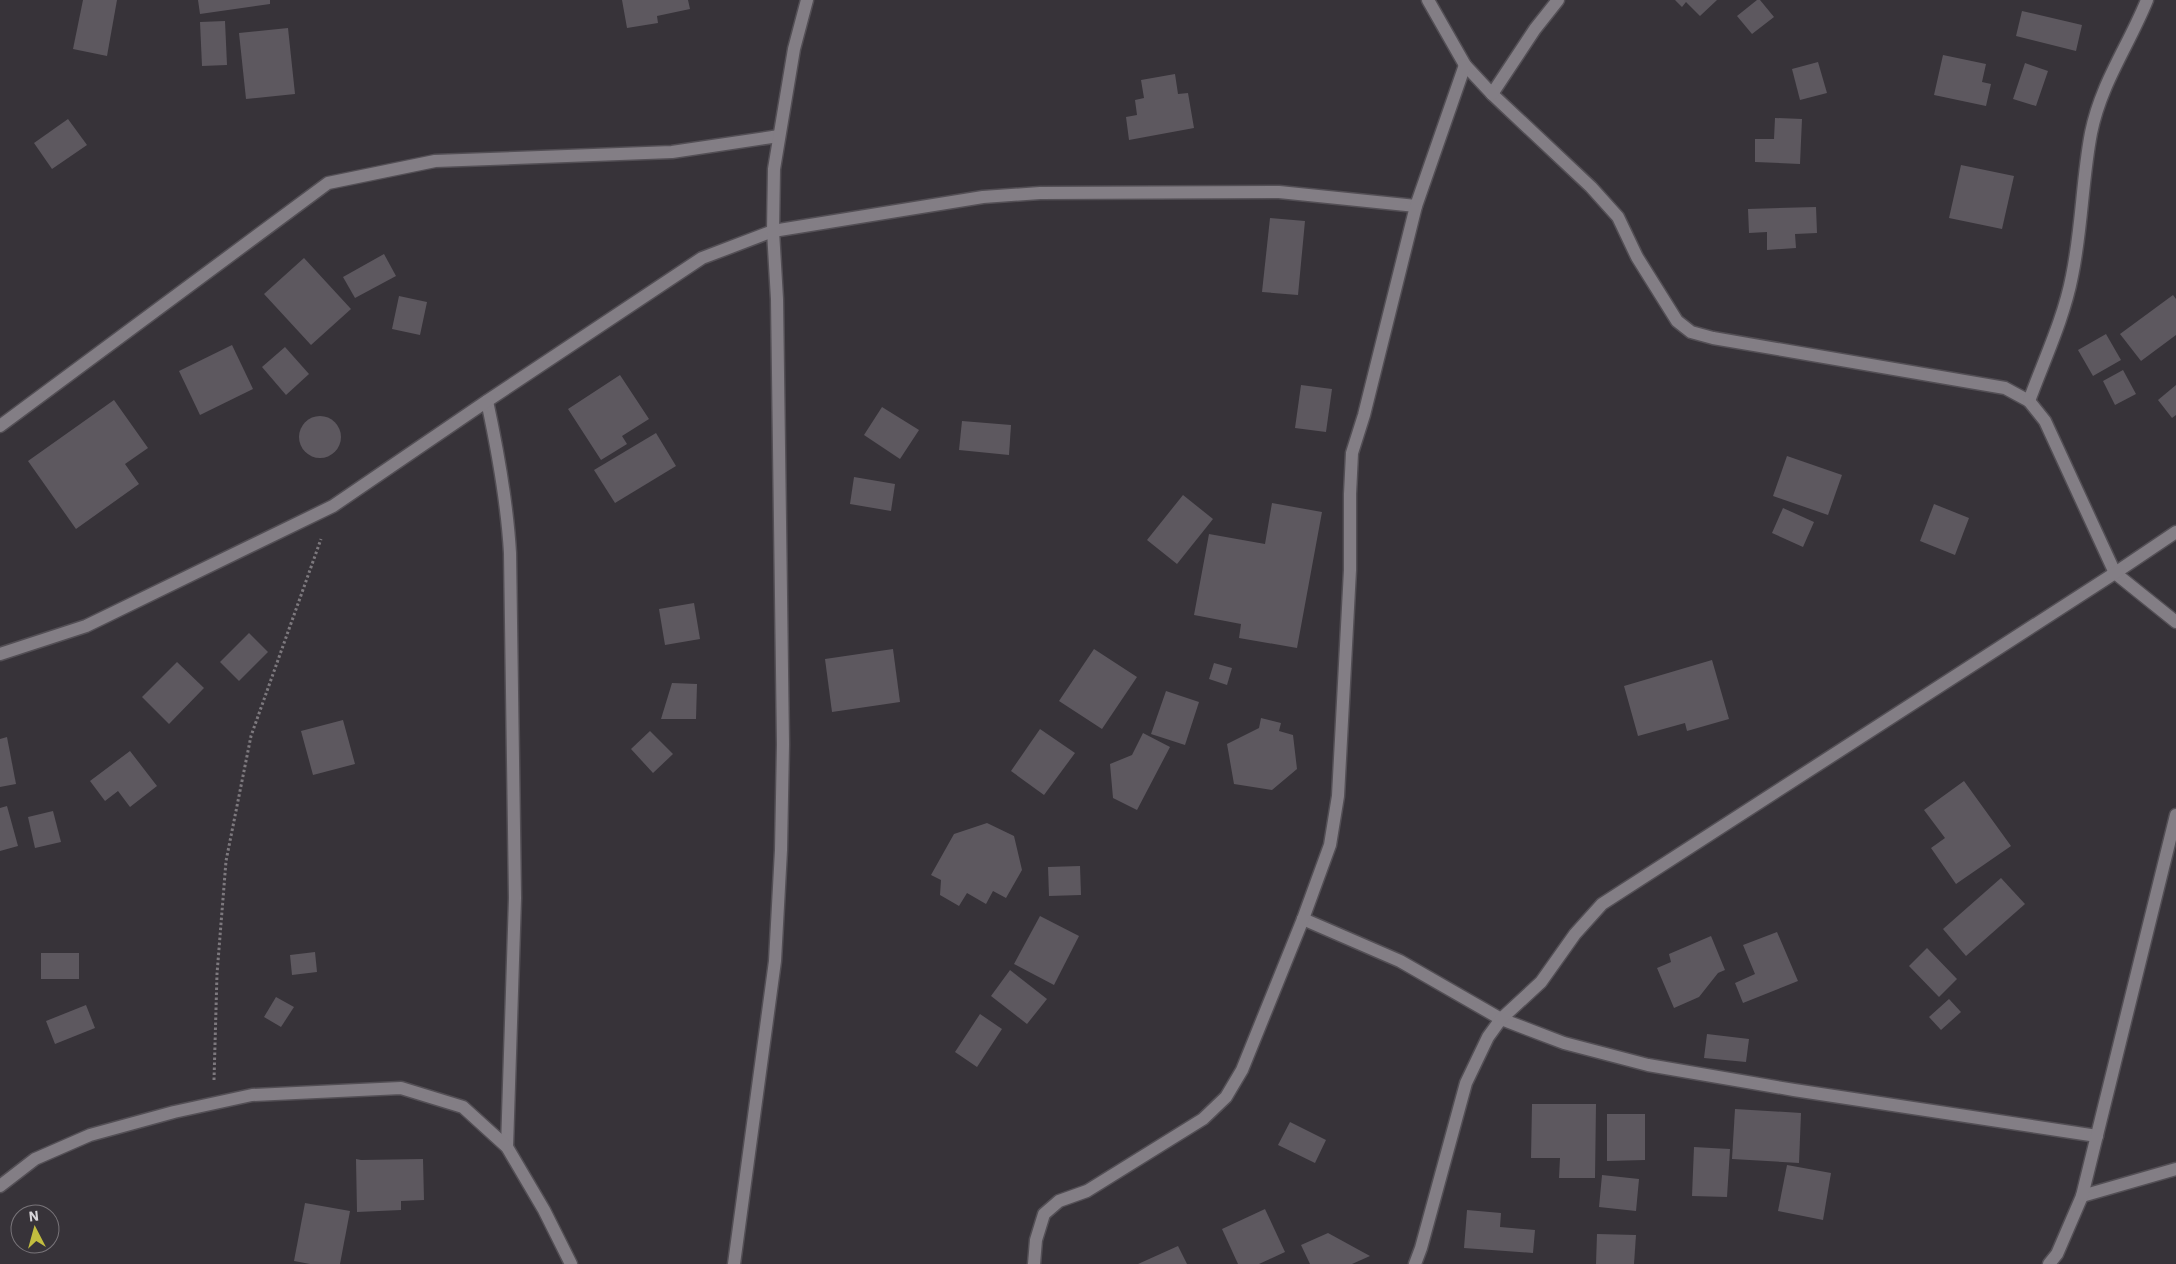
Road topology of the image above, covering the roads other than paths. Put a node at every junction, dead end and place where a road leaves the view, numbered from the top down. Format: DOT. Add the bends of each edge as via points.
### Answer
graph roads {
  1 [pos="807,0"];
  2 [pos="1428,0"];
  3 [pos="1558,0"];
  4 [pos="2147,0"];
  5 [pos="1465,65"];
  6 [pos="1492,94"];
  7 [pos="779,136"];
  8 [pos="1416,206"];
  9 [pos="773,231"];
  10 [pos="487,401"];
  11 [pos="2029,401"];
  12 [pos="0,426"];
  13 [pos="2176,532"];
  14 [pos="2115,573"];
  15 [pos="2176,622"];
  16 [pos="0,654"];
  17 [pos="2176,815"];
  18 [pos="1303,919"];
  19 [pos="1501,1019"];
  20 [pos="2097,1136"];
  21 [pos="507,1147"];
  22 [pos="2176,1169"];
  23 [pos="0,1186"];
  24 [pos="2082,1196"];
  25 [pos="571,1264"];
  26 [pos="734,1264"];
  27 [pos="1034,1264"];
  28 [pos="1415,1264"];
  29 [pos="2049,1264"];
  1 -- 7 [label="street" via="794,49"];
  2 -- 5 [label="street"];
  3 -- 6 [label="street" via="1535,28"];
  4 -- 11 [label="street" via="2111,72 2092,132 2072,278"];
  5 -- 6 [label="street"];
  5 -- 8 [label="street"];
  6 -- 11 [label="street" via="1591,187 1618,217 1637,257 1677,321 1691,332 2005,388"];
  7 -- 9 [label="street" via="774,169"];
  7 -- 12 [label="street" via="672,152 435,161 328,184"];
  8 -- 9 [label="street" via="1279,192 1040,193 983,197"];
  8 -- 18 [label="street" via="1352,453 1350,570 1338,796 1330,845"];
  9 -- 10 [label="street" via="702,258"];
  9 -- 26 [label="street" via="777,299 783,744 781,850 775,961"];
  10 -- 16 [label="street" via="333,506 86,626"];
  10 -- 21 [label="street" via="503,477 510,553 515,898"];
  11 -- 14 [label="street" via="2045,421"];
  13 -- 14 [label="street"];
  14 -- 15 [label="street"];
  14 -- 19 [label="street" via="1602,904 1575,934 1541,982"];
  17 -- 20 [label="street"];
  18 -- 19 [label="street" via="1400,962"];
  18 -- 27 [label="street" via="1242,1070 1226,1097 1203,1119 1087,1190 1059,1202 1044,1214 1036,1240"];
  19 -- 20 [label="street" via="1564,1043 1648,1065"];
  19 -- 28 [label="street" via="1466,1083"];
  20 -- 24 [label="street"];
  21 -- 23 [label="street" via="463,1107 401,1088 252,1095 90,1135 35,1159"];
  21 -- 25 [label="street"];
  22 -- 24 [label="street"];
  24 -- 29 [label="street" via="2057,1254"];
}
